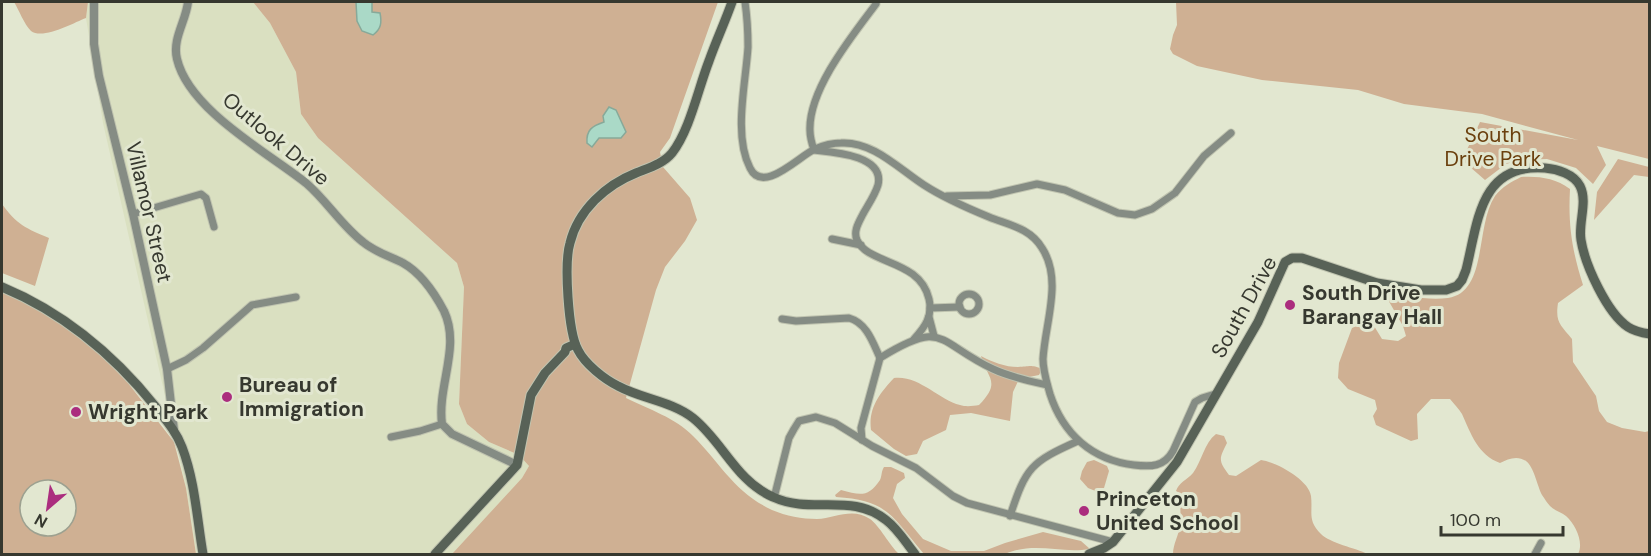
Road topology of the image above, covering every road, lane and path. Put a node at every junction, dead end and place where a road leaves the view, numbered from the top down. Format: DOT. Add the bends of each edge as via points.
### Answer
graph roads {
  1 [pos="94,2"];
  2 [pos="188,2"];
  3 [pos="732,2"];
  4 [pos="745,2"];
  5 [pos="876,4"];
  6 [pos="1231,133"];
  7 [pos="814,150"];
  8 [pos="942,196"];
  9 [pos="133,214"];
  10 [pos="214,227"];
  11 [pos="832,239"];
  12 [pos="861,245"];
  13 [pos="2,287"];
  14 [pos="296,297"];
  15 [pos="960,307"];
  16 [pos="930,308"];
  17 [pos="929,317"];
  18 [pos="782,319"];
  19 [pos="1650,334"];
  20 [pos="934,336"];
  21 [pos="914,339"];
  22 [pos="577,348"];
  23 [pos="880,358"];
  24 [pos="167,369"];
  25 [pos="1047,385"];
  26 [pos="1215,394"];
  27 [pos="442,424"];
  28 [pos="174,430"];
  29 [pos="391,438"];
  30 [pos="859,438"];
  31 [pos="1078,441"];
  32 [pos="517,465"];
  33 [pos="774,498"];
  34 [pos="1010,516"];
  35 [pos="1113,542"];
  36 [pos="1541,543"];
  37 [pos="203,555"];
  38 [pos="435,555"];
  39 [pos="915,555"];
  40 [pos="1089,555"];
  41 [pos="1535,555"];
  1 -- 9 [label="street, Villamor Street" via="99,76"];
  2 -- 27 [label="street, Outlook Drive" via="176,58 190,87 247,141 307,184 362,241 412,270 438,300 450,333"];
  3 -- 22 [label="main road" via="672,153 614,184 582,214 570,243 567,272 568,305"];
  4 -- 7 [label="street" via="748,33 742,113 750,168 758,176 769,177"];
  5 -- 7 [label="street" via="819,92 810,119"];
  6 -- 8 [label="street" via="1204,156 1175,193 1135,215 1118,213 1065,190 1037,184 990,195"];
  7 -- 8 [label="street" via="841,143 863,146"];
  7 -- 12 [label="street" via="856,157 876,169 878,187 856,228"];
  8 -- 25 [label="street" via="1020,228 1037,240 1044,251 1053,281 1043,359"];
  9 -- 10 [label="street" via="201,194 206,198"];
  9 -- 24 [label="street, Villamor Street"];
  11 -- 12 [label="street"];
  12 -- 16 [label="street" via="918,277"];
  13 -- 28 [label="main road" via="65,321 105,352 127,372"];
  14 -- 24 [label="street" via="252,305 203,348"];
  15 -- 16 [label="street"];
  16 -- 17 [label="street"];
  17 -- 20 [label="street"];
  17 -- 21 [label="street"];
  18 -- 23 [label="street" via="855,320 864,327"];
  19 -- 26 [label="main road, South Drive" via="1629,329 1600,294 1581,239 1583,197 1578,182 1555,169 1520,170 1500,180 1481,204 1466,270 1457,286 1446,290 1404,288 1302,258 1285,262 1258,322"];
  20 -- 21 [label="street"];
  20 -- 25 [label="street" via="1010,376"];
  21 -- 23 [label="street"];
  22 -- 32 [label="main road" via="565,352 531,395"];
  22 -- 33 [label="main road" via="618,386 693,418 739,473"];
  23 -- 30 [label="street"];
  24 -- 28 [label="street, Villamor Street"];
  25 -- 31 [label="street" via="1057,413"];
  26 -- 31 [label="street" via="1195,402 1173,451 1163,463 1144,466 1118,462"];
  26 -- 35 [label="main road, South Drive" via="1177,462"];
  27 -- 29 [label="street"];
  27 -- 32 [label="street" via="452,434"];
  28 -- 37 [label="main road" via="191,482"];
  30 -- 33 [label="street" via="825,418 807,417 800,421 789,438"];
  30 -- 34 [label="street" via="916,468 953,496"];
  31 -- 34 [label="street" via="1031,468 1021,483"];
  32 -- 38 [label="main road"];
  33 -- 39 [label="main road" via="805,506 844,504 867,508 887,521"];
  34 -- 35 [label="street"];
  35 -- 40 [label="main road, South Drive"];
  36 -- 41 [label="street"];
}
